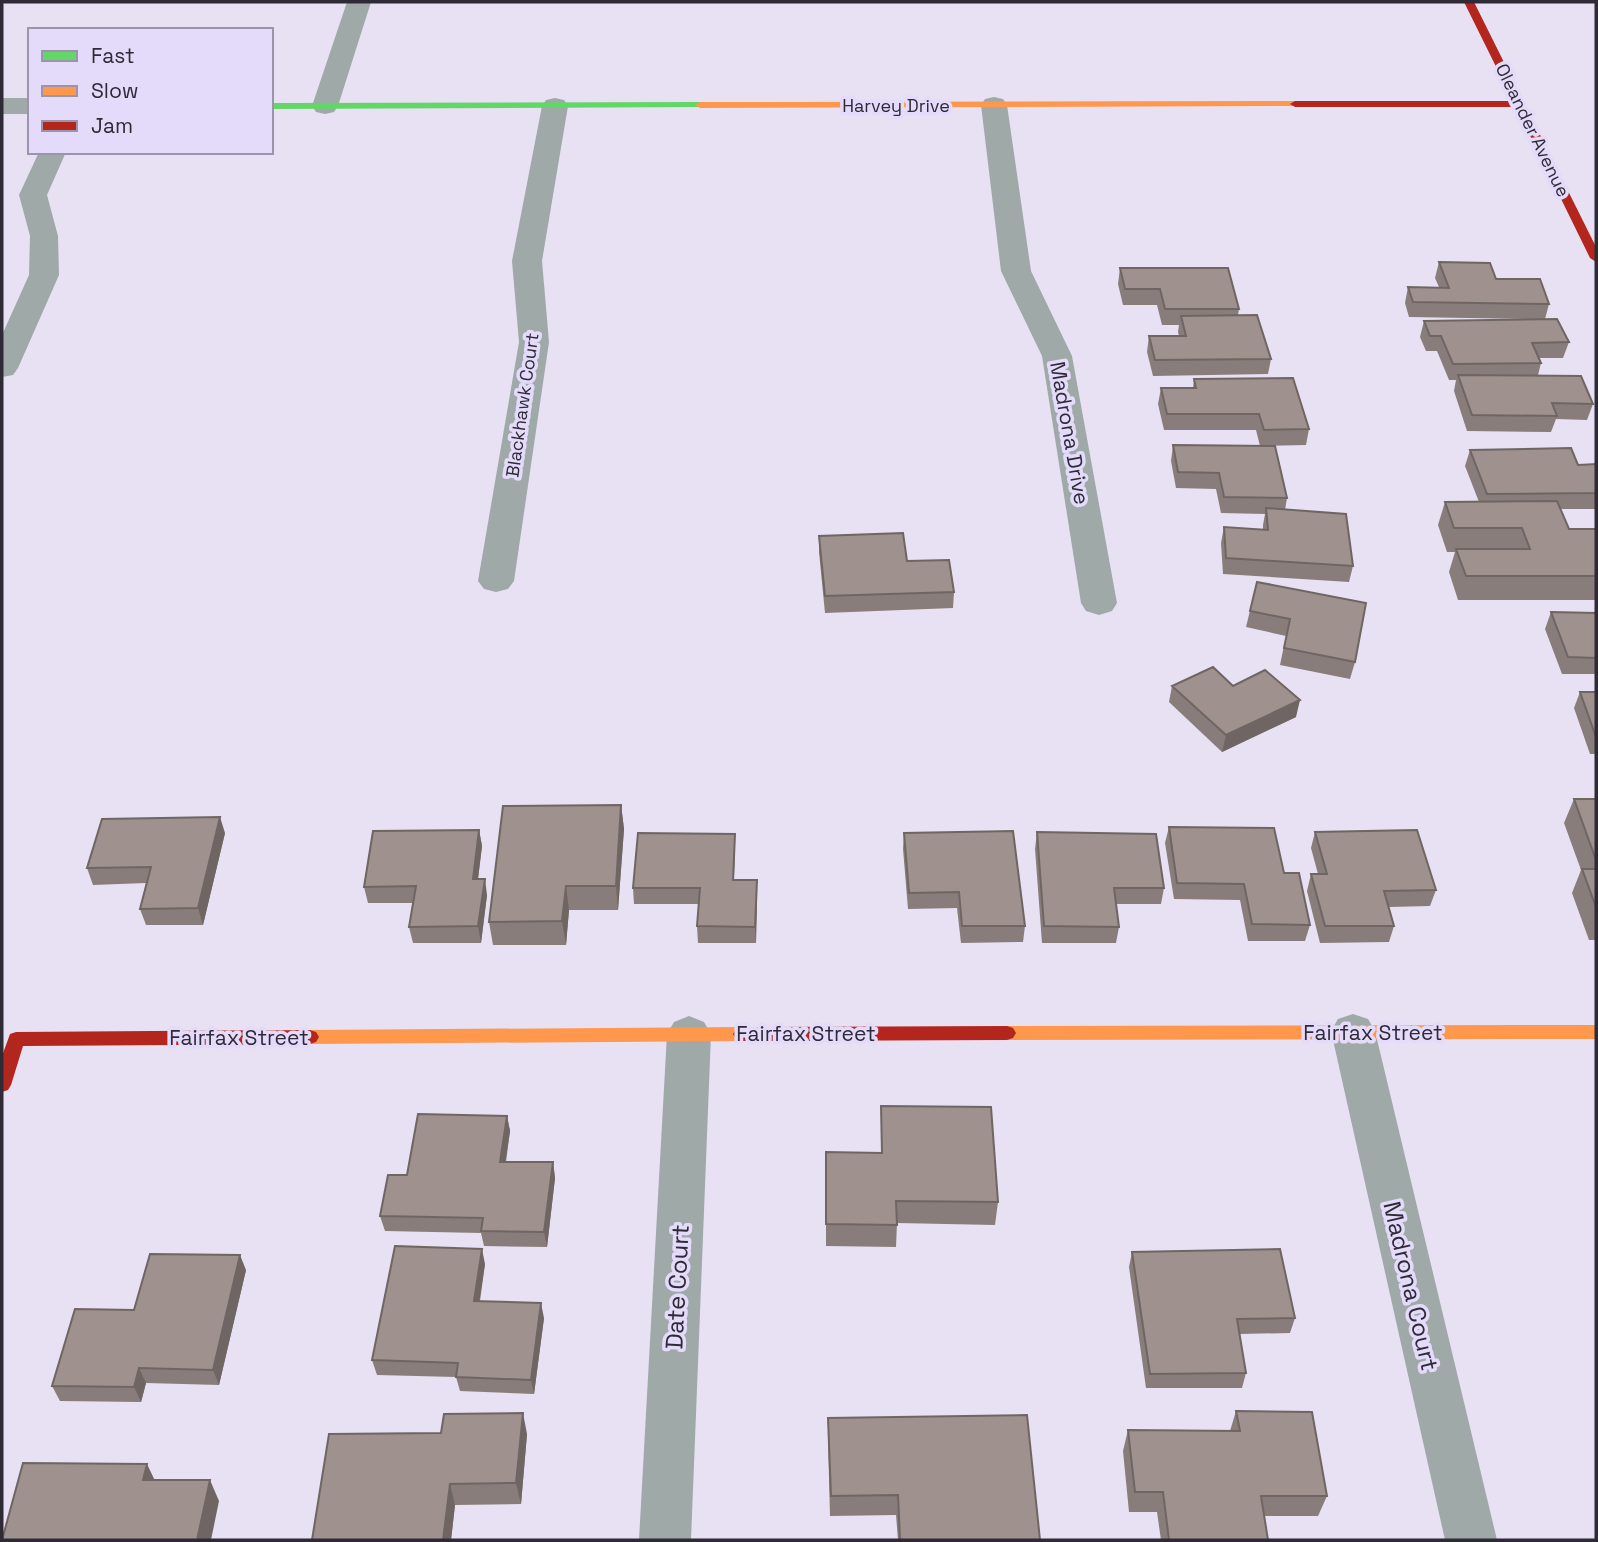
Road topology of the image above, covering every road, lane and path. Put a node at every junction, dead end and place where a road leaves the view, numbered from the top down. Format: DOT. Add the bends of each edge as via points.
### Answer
graph roads {
  1 [pos="359,2"];
  2 [pos="1469,2"];
  3 [pos="1521,104"];
  4 [pos="994,105"];
  5 [pos="2,106"];
  6 [pos="28,106"];
  7 [pos="273,106"];
  8 [pos="325,106"];
  9 [pos="555,106"];
  10 [pos="53,154"];
  11 [pos="1587,223"];
  12 [pos="1596,258"];
  13 [pos="2,368"];
  14 [pos="496,581"];
  15 [pos="1099,603"];
  16 [pos="1353,1031"];
  17 [pos="1596,1032"];
  18 [pos="689,1034"];
  19 [pos="2,1085"];
  20 [pos="665,1540"];
  21 [pos="1471,1540"];
  1 -- 8 [label="street"];
  2 -- 3 [label="street, Oleander Avenue"];
  3 -- 4 [label="street, Harvey Drive"];
  3 -- 11 [label="street, Oleander Avenue"];
  4 -- 9 [label="street, Harvey Drive"];
  4 -- 15 [label="street, Madrona Drive" via="1016,271 1057,356"];
  5 -- 6 [label="street"];
  7 -- 8 [label="street, Harvey Drive"];
  8 -- 9 [label="street, Harvey Drive"];
  9 -- 14 [label="street, Blackhawk Court" via="527,261 534,342"];
  10 -- 13 [label="street" via="33,195 44,236 44,275"];
  11 -- 12 [label="street, Oleander Avenue"];
  16 -- 17 [label="street, Fairfax Street"];
  16 -- 18 [label="street, Fairfax Street"];
  16 -- 21 [label="street, Madrona Court"];
  18 -- 19 [label="street, Fairfax Street" via="16,1039"];
  18 -- 20 [label="street, Date Court"];
}
